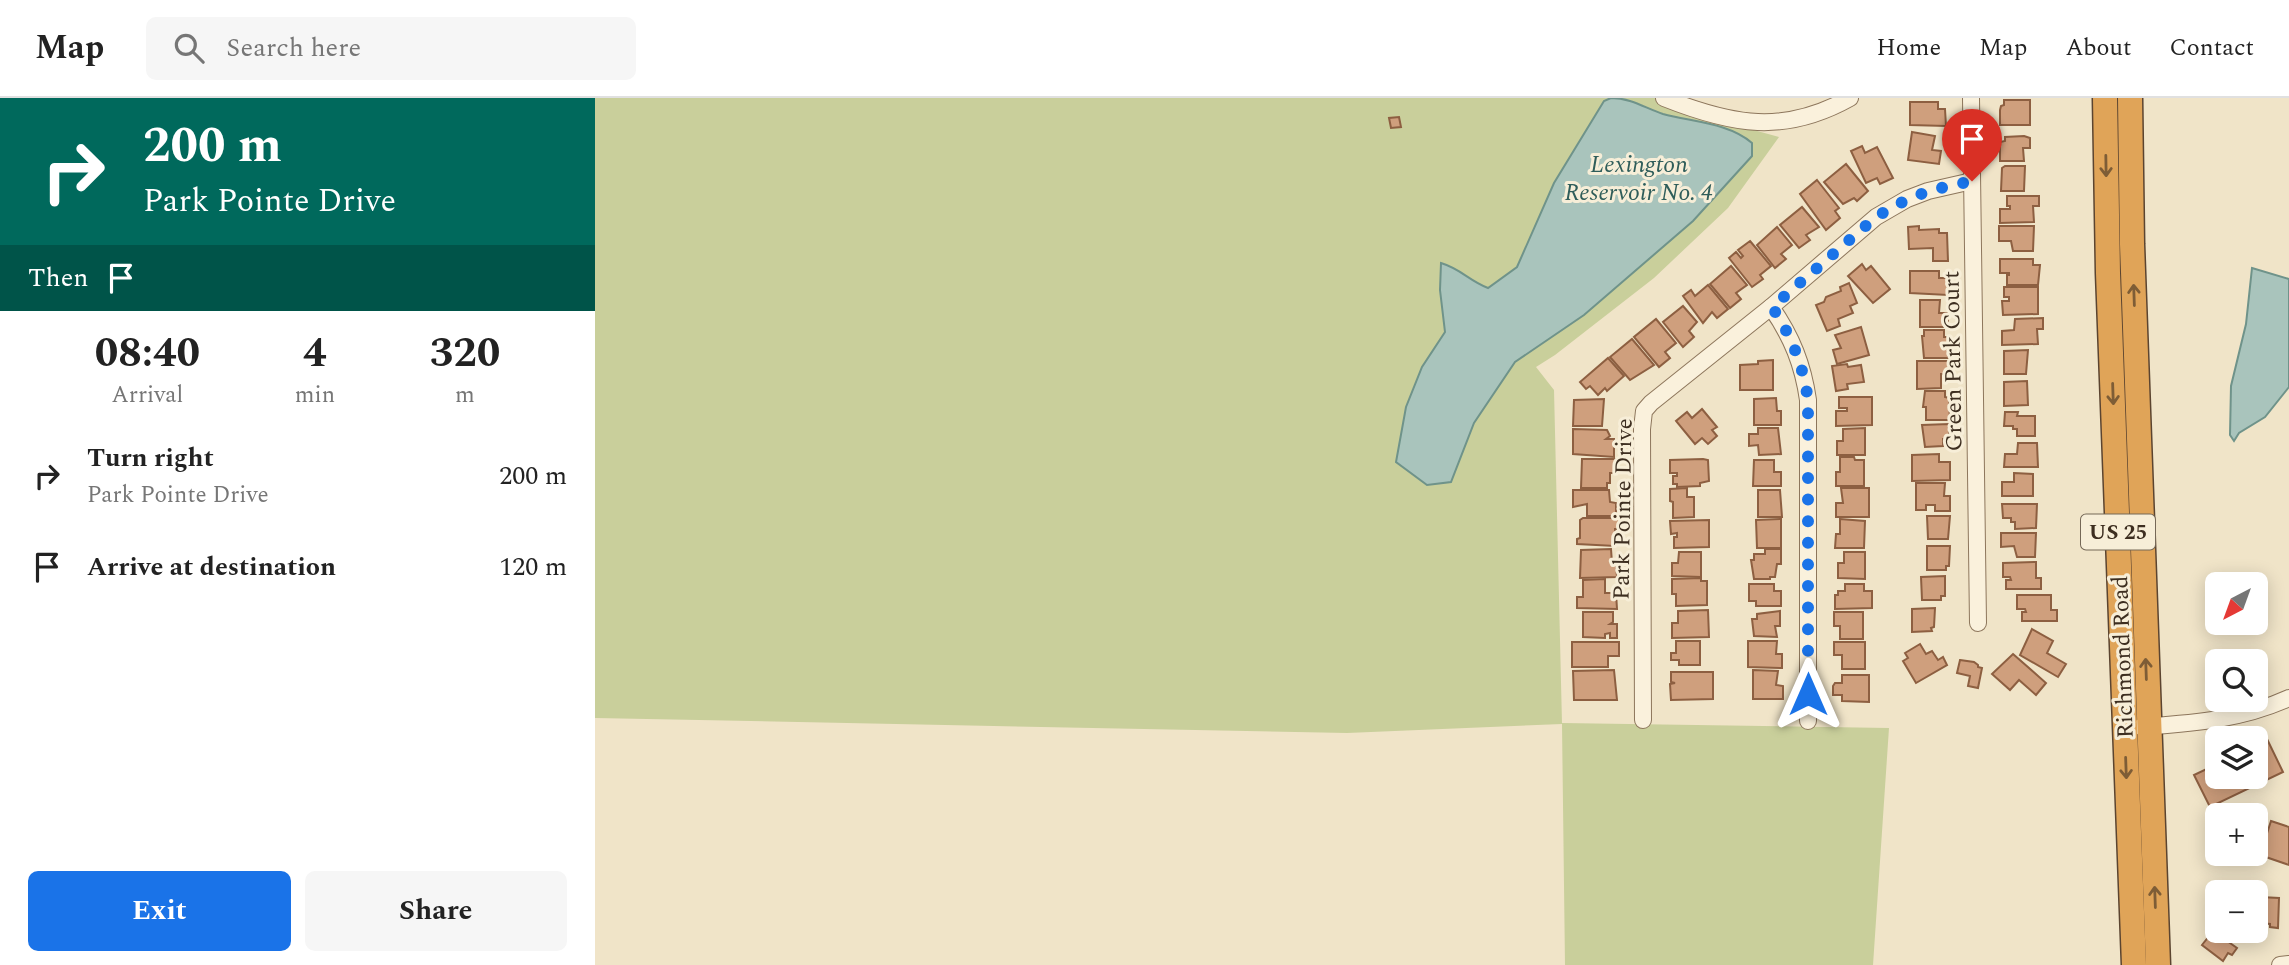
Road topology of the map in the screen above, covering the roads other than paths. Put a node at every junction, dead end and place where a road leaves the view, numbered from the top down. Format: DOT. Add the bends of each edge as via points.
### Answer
graph roads {
  1 [pos="1664,98"];
  2 [pos="1850,98"];
  3 [pos="1971,98"];
  4 [pos="2105,98"];
  5 [pos="2130,98"];
  6 [pos="1972,181"];
  7 [pos="1772,307"];
  8 [pos="1978,623"];
  9 [pos="2289,698"];
  10 [pos="1643,720"];
  11 [pos="1808,721"];
  12 [pos="2136,728"];
  13 [pos="2289,964"];
  14 [pos="2134,965"];
  15 [pos="2158,965"];
  16 [pos="2280,965"];
  1 -- 2 [label="street" via="1718,115 1773,123 1803,119"];
  3 -- 6 [label="street, Green Park Court"];
  4 -- 12 [label="highway, Richmond Road / US 25, one-way" via="2108,273"];
  12 -- 5 [label="highway, Richmond Road / US 25, one-way"];
  6 -- 7 [label="street, Park Pointe Drive" via="1928,191 1876,217"];
  6 -- 8 [label="street, Green Park Court"];
  7 -- 10 [label="street, Park Pointe Drive" via="1644,411"];
  7 -- 11 [label="street" via="1802,366 1808,400"];
  9 -- 12 [label="street" via="2230,718"];
  12 -- 14 [label="highway, Richmond Road / US 25, one-way"];
  15 -- 12 [label="highway, Richmond Road / US 25, one-way"];
  13 -- 16 [label="street"];
}
